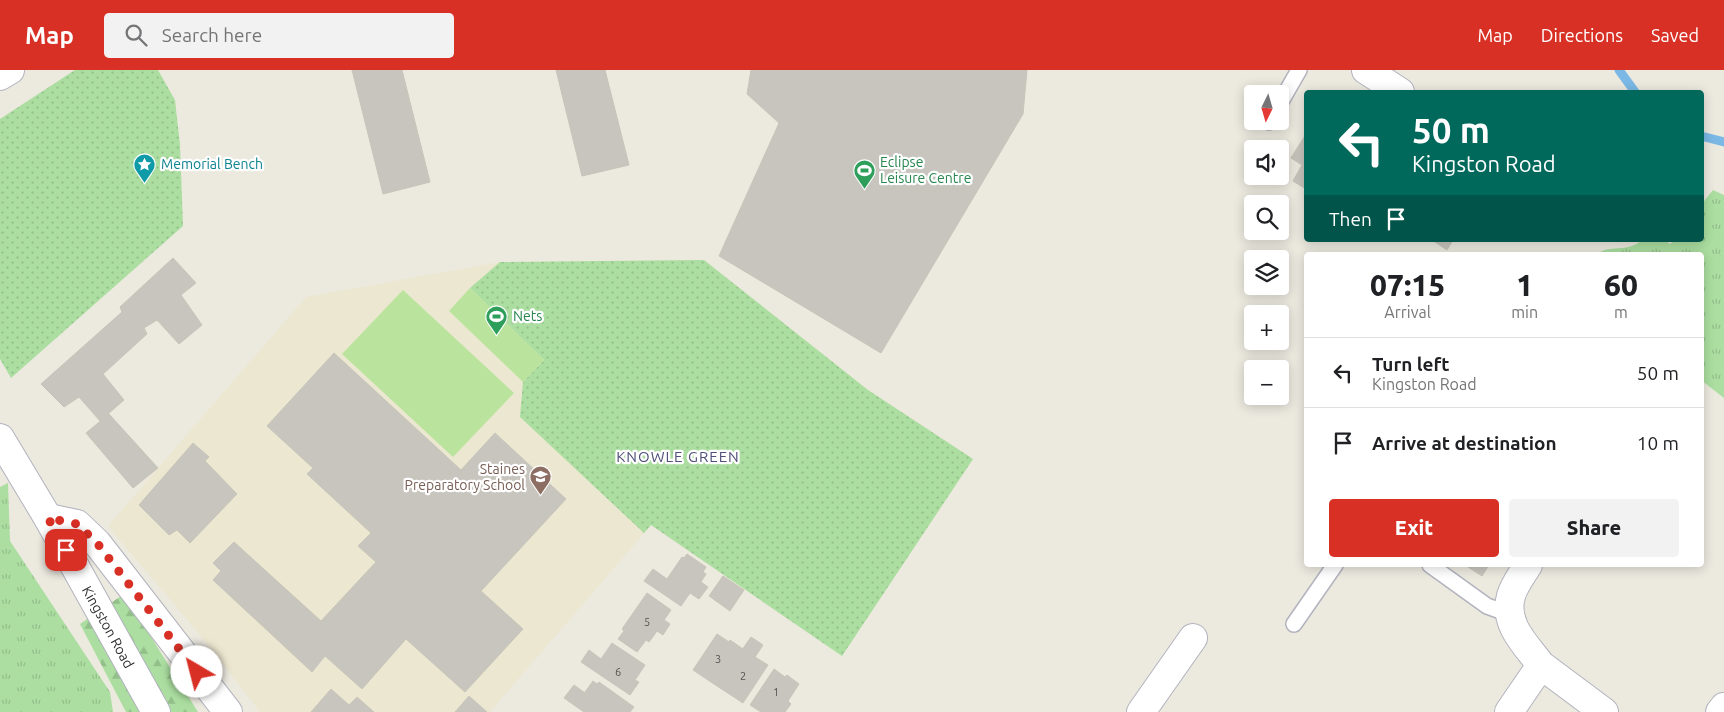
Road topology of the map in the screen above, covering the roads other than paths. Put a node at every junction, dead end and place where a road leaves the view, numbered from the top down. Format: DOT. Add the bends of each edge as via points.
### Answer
graph roads {
  1 [pos="10,70"];
  2 [pos="1299,70"];
  3 [pos="1366,70"];
  4 [pos="0,76"];
  5 [pos="1289,87"];
  6 [pos="1397,90"];
  7 [pos="4,455"];
  8 [pos="48,518"];
  9 [pos="1334,567"];
  10 [pos="1433,567"];
  11 [pos="1527,567"];
  12 [pos="1509,614"];
  13 [pos="1294,624"];
  14 [pos="1193,638"];
  15 [pos="1541,665"];
  16 [pos="1724,707"];
  17 [pos="156,712"];
  18 [pos="228,712"];
  19 [pos="1141,712"];
  20 [pos="1509,712"];
  21 [pos="1604,712"];
  22 [pos="1720,712"];
  1 -- 4 [label="street"];
  2 -- 5 [label="lane"];
  3 -- 6 [label="street"];
  7 -- 8 [label="street, Kingston Road"];
  8 -- 17 [label="street, Kingston Road"];
  8 -- 18 [label="street" via="77,524 97,543"];
  9 -- 13 [label="lane"];
  10 -- 12 [label="lane" via="1487,606"];
  11 -- 12 [label="street" via="1511,596"];
  12 -- 15 [label="street" via="1513,627"];
  14 -- 19 [label="street"];
  15 -- 20 [label="street"];
  15 -- 21 [label="street"];
  16 -- 22 [label="street"];
}
